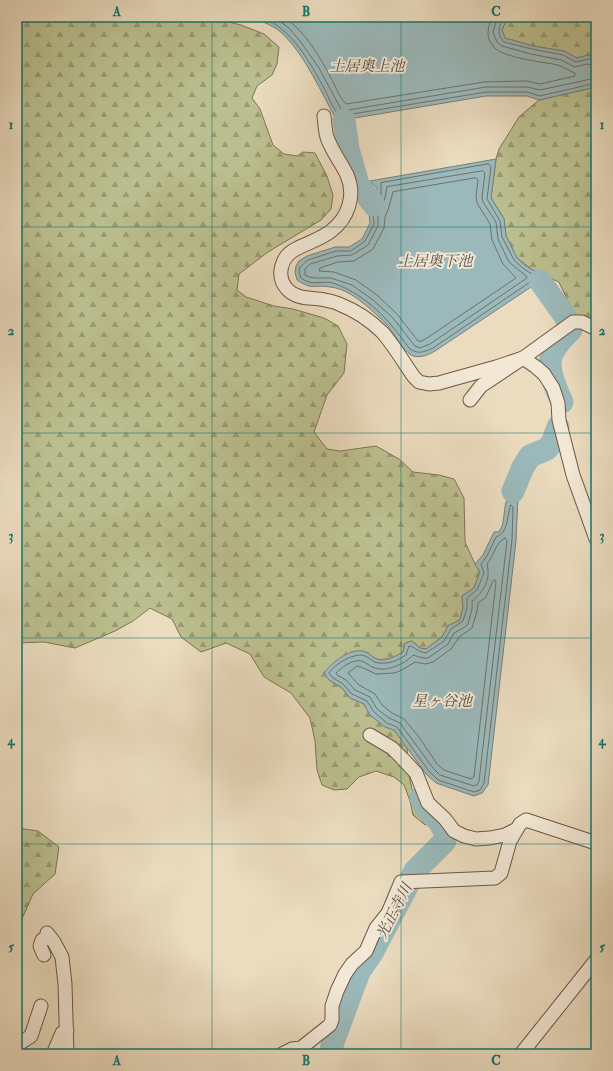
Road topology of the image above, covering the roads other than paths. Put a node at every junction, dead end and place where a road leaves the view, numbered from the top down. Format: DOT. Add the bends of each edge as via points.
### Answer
graph roads {
  1 [pos="324,116"];
  2 [pos="596,329"];
  3 [pos="523,358"];
  4 [pos="470,400"];
  5 [pos="596,539"];
  6 [pos="370,734"];
  7 [pos="517,829"];
  8 [pos="596,843"];
  9 [pos="44,955"];
  10 [pos="596,960"];
  11 [pos="41,1006"];
  12 [pos="67,1030"];
  13 [pos="17,1045"];
  14 [pos="53,1054"];
  15 [pos="67,1054"];
  16 [pos="282,1054"];
  17 [pos="521,1054"];
  1 -- 3 [label="street" via="327,138 348,177 350,206 344,218 330,232 291,251 285,259 280,270 281,280 288,290 307,298 340,304 368,320 383,333 419,382 429,384"];
  2 -- 3 [label="street" via="582,322 568,325"];
  3 -- 4 [label="street" via="481,386"];
  3 -- 5 [label="street" via="544,374 553,388 573,475"];
  6 -- 7 [label="street" via="392,748 416,773 428,802 454,831 476,839 505,835"];
  7 -- 8 [label="street" via="526,820"];
  7 -- 16 [label="street" via="510,841 501,873 496,878 402,882 388,913 376,928 366,952 345,974 332,1006 330,1026 301,1048"];
  9 -- 12 [label="street" via="40,946 42,940 49,936 62,957 66,984"];
  10 -- 17 [label="street"];
  11 -- 13 [label="street" via="31,1036"];
  12 -- 14 [label="street" via="62,1033"];
  12 -- 15 [label="street"];
}
